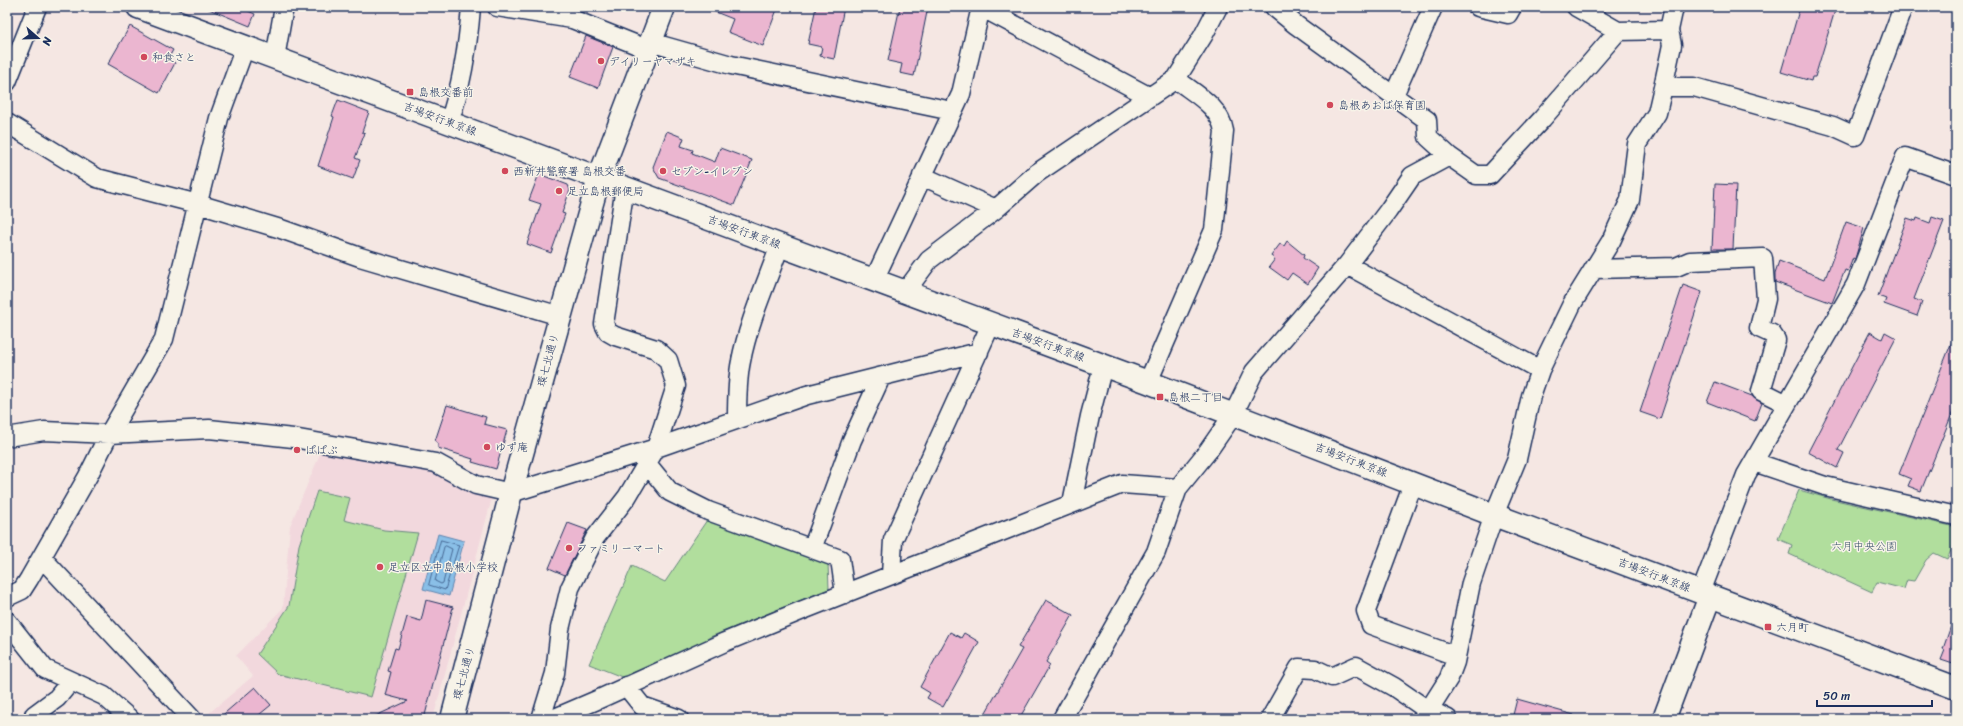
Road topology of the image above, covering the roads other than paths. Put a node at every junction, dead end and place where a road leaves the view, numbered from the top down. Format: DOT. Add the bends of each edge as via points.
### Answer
graph roads {
  1 [pos="37,7"];
  2 [pos="138,7"];
  3 [pos="284,7"];
  4 [pos="471,7"];
  5 [pos="497,7"];
  6 [pos="664,7"];
  7 [pos="981,7"];
  8 [pos="1218,7"];
  9 [pos="1274,7"];
  10 [pos="1433,7"];
  11 [pos="1478,7"];
  12 [pos="1512,7"];
  13 [pos="1576,7"];
  14 [pos="1674,7"];
  15 [pos="1903,7"];
  16 [pos="1669,30"];
  17 [pos="1618,31"];
  18 [pos="649,46"];
  19 [pos="245,47"];
  20 [pos="275,58"];
  21 [pos="1176,80"];
  22 [pos="7,82"];
  23 [pos="1664,87"];
  24 [pos="1394,95"];
  25 [pos="1150,97"];
  26 [pos="952,111"];
  27 [pos="449,122"];
  28 [pos="7,123"];
  29 [pos="1449,156"];
  30 [pos="1956,175"];
  31 [pos="922,176"];
  32 [pos="599,178"];
  33 [pos="625,187"];
  34 [pos="198,204"];
  35 [pos="996,209"];
  36 [pos="780,245"];
  37 [pos="1347,265"];
  38 [pos="1594,269"];
  39 [pos="874,280"];
  40 [pos="905,292"];
  41 [pos="560,316"];
  42 [pos="992,324"];
  43 [pos="979,352"];
  44 [pos="1103,366"];
  45 [pos="1540,370"];
  46 [pos="881,377"];
  47 [pos="1148,382"];
  48 [pos="1787,404"];
  49 [pos="1233,415"];
  50 [pos="737,419"];
  51 [pos="109,434"];
  52 [pos="7,437"];
  53 [pos="656,448"];
  54 [pos="642,458"];
  55 [pos="1754,462"];
  56 [pos="1413,484"];
  57 [pos="1178,488"];
  58 [pos="511,493"];
  59 [pos="1072,503"];
  60 [pos="1494,515"];
  61 [pos="1956,516"];
  62 [pos="812,549"];
  63 [pos="42,558"];
  64 [pos="891,575"];
  65 [pos="845,594"];
  66 [pos="1705,594"];
  67 [pos="7,597"];
  68 [pos="7,620"];
  69 [pos="1456,656"];
  70 [pos="71,681"];
  71 [pos="626,686"];
  72 [pos="1956,688"];
  73 [pos="1427,713"];
  74 [pos="37,719"];
  75 [pos="130,719"];
  76 [pos="192,719"];
  77 [pos="452,719"];
  78 [pos="531,719"];
  79 [pos="541,719"];
  80 [pos="679,719"];
  81 [pos="1062,719"];
  82 [pos="1270,719"];
  83 [pos="1448,719"];
  84 [pos="1664,719"];
  1 -- 22 [label="street"];
  2 -- 19 [label="main road, 吉場安行東京線"];
  3 -- 20 [label="street"];
  4 -- 27 [label="street" via="457,100"];
  5 -- 18 [label="street" via="572,19"];
  6 -- 18 [label="main road, 環七北通り"];
  7 -- 25 [label="street"];
  7 -- 26 [label="street" via="961,94"];
  8 -- 21 [label="street"];
  9 -- 24 [label="street"];
  10 -- 24 [label="street"];
  11 -- 12 [label="street" via="1508,14"];
  13 -- 17 [label="street"];
  14 -- 16 [label="street"];
  15 -- 23 [label="street" via="1855,136 1833,126 1694,87"];
  16 -- 17 [label="street"];
  16 -- 23 [label="street" via="1672,45"];
  17 -- 29 [label="street" via="1490,175 1476,175"];
  18 -- 26 [label="street"];
  18 -- 32 [label="main road, 環七北通り"];
  19 -- 20 [label="main road, 吉場安行東京線"];
  19 -- 34 [label="street" via="219,118"];
  20 -- 27 [label="main road, 吉場安行東京線"];
  21 -- 25 [label="street"];
  21 -- 47 [label="street" via="1209,104 1223,122 1224,131 1214,230"];
  23 -- 38 [label="street" via="1658,113 1636,144 1633,182 1626,210"];
  24 -- 29 [label="street" via="1427,120 1428,137"];
  25 -- 35 [label="street" via="1037,173"];
  26 -- 31 [label="street"];
  27 -- 32 [label="main road, 吉場安行東京線"];
  28 -- 34 [label="street" via="97,178"];
  29 -- 37 [label="street" via="1412,176"];
  30 -- 48 [label="street" via="1905,157 1855,286"];
  31 -- 35 [label="street"];
  31 -- 39 [label="street"];
  32 -- 33 [label="main road, 吉場安行東京線"];
  32 -- 41 [label="main road, 環七北通り"];
  33 -- 36 [label="main road, 吉場安行東京線"];
  33 -- 53 [label="street" via="604,324 608,332 615,336 656,348 668,360 676,386"];
  34 -- 41 [label="street" via="281,229 360,257"];
  34 -- 51 [label="street" via="164,339"];
  35 -- 40 [label="street" via="930,260"];
  36 -- 39 [label="main road, 吉場安行東京線"];
  36 -- 50 [label="street" via="741,361"];
  37 -- 45 [label="street"];
  37 -- 49 [label="street" via="1254,372"];
  38 -- 45 [label="street" via="1572,304"];
  38 -- 48 [label="street" via="1676,267 1690,261 1762,258 1766,299 1759,328 1772,334 1776,340 1761,391"];
  39 -- 40 [label="main road, 吉場安行東京線"];
  40 -- 42 [label="main road, 吉場安行東京線"];
  41 -- 58 [label="main road, 環七北通り"];
  42 -- 43 [label="street"];
  42 -- 44 [label="main road, 吉場安行東京線"];
  43 -- 46 [label="street"];
  43 -- 64 [label="street" via="893,540"];
  44 -- 47 [label="main road, 吉場安行東京線"];
  44 -- 59 [label="street"];
  45 -- 60 [label="street" via="1531,396 1517,459"];
  46 -- 50 [label="street" via="807,395"];
  46 -- 62 [label="street" via="852,440"];
  47 -- 49 [label="main road, 吉場安行東京線"];
  48 -- 55 [label="street"];
  49 -- 56 [label="main road, 吉場安行東京線"];
  49 -- 57 [label="street"];
  50 -- 53 [label="street"];
  51 -- 52 [label="street" via="44,431"];
  51 -- 58 [label="street" via="209,430 293,438 436,463 476,485"];
  51 -- 63 [label="street"];
  53 -- 54 [label="street"];
  54 -- 58 [label="street"];
  54 -- 62 [label="street" via="670,492 708,511"];
  54 -- 79 [label="street" via="627,497 595,538 570,588 560,629 555,673"];
  55 -- 61 [label="street" via="1825,486"];
  55 -- 66 [label="street" via="1746,475"];
  56 -- 60 [label="main road, 吉場安行東京線"];
  56 -- 69 [label="street" via="1366,611 1368,621 1371,625"];
  57 -- 59 [label="street" via="1122,484"];
  57 -- 81 [label="street" via="1156,552"];
  58 -- 77 [label="main road, 環七北通り"];
  59 -- 64 [label="street"];
  60 -- 66 [label="main road, 吉場安行東京線"];
  60 -- 69 [label="street" via="1471,583"];
  62 -- 65 [label="street" via="840,559"];
  63 -- 67 [label="street" via="22,590"];
  63 -- 76 [label="street"];
  64 -- 65 [label="street"];
  65 -- 71 [label="street" via="725,642"];
  66 -- 72 [label="main road, 吉場安行東京線"];
  66 -- 84 [label="main road"];
  68 -- 70 [label="street" via="45,669"];
  69 -- 73 [label="street" via="1449,678"];
  70 -- 74 [label="street" via="57,698 34,715"];
  70 -- 75 [label="street" via="104,696"];
  71 -- 79 [label="street" via="555,718"];
  71 -- 80 [label="street" via="642,706"];
  73 -- 82 [label="street" via="1394,687 1356,666 1332,677 1315,669 1299,668"];
  73 -- 83 [label="street"];
  78 -- 79 [label="street"];
}
